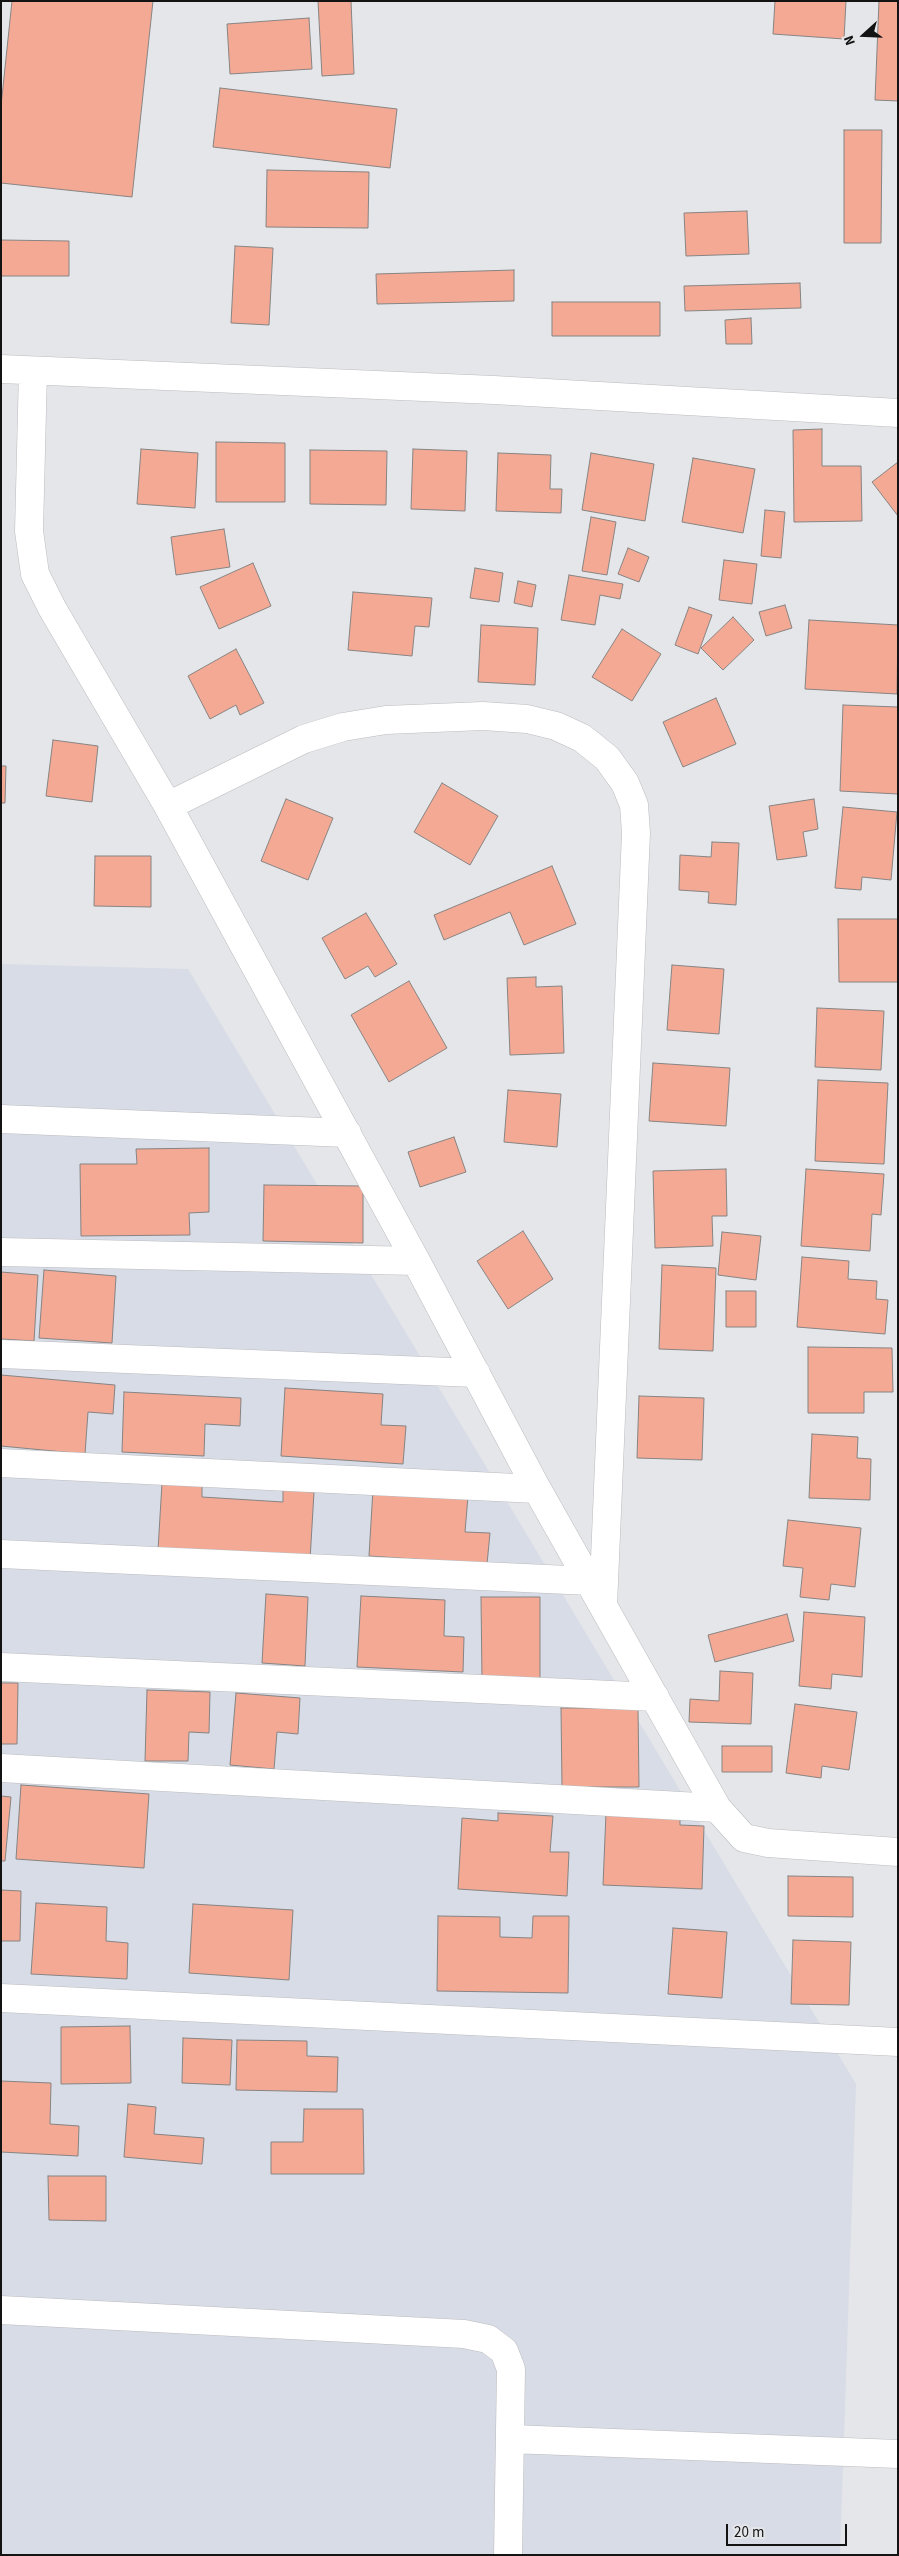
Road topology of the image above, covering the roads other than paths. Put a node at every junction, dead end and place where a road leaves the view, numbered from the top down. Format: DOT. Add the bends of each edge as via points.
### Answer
graph roads {
  1 [pos="1,370"];
  2 [pos="33,371"];
  3 [pos="898,413"];
  4 [pos="168,806"];
  5 [pos="1,1119"];
  6 [pos="347,1133"];
  7 [pos="1,1252"];
  8 [pos="416,1261"];
  9 [pos="1,1354"];
  10 [pos="476,1373"];
  11 [pos="1,1463"];
  12 [pos="537,1489"];
  13 [pos="1,1554"];
  14 [pos="590,1581"];
  15 [pos="603,1605"];
  16 [pos="1,1667"];
  17 [pos="656,1697"];
  18 [pos="1,1768"];
  19 [pos="717,1808"];
  20 [pos="898,1852"];
  21 [pos="1,1998"];
  22 [pos="898,2042"];
  23 [pos="1,2310"];
  24 [pos="511,2439"];
  25 [pos="898,2454"];
  26 [pos="508,2555"];
  1 -- 2 [label="street"];
  2 -- 3 [label="street" via="484,390"];
  2 -- 4 [label="street" via="29,531 35,574"];
  4 -- 6 [label="street"];
  4 -- 15 [label="street" via="304,739 343,727 386,720 483,716 534,720 582,738 607,758 625,783 634,805 636,833"];
  5 -- 6 [label="street"];
  6 -- 8 [label="street"];
  7 -- 8 [label="street"];
  8 -- 10 [label="street"];
  9 -- 10 [label="street"];
  10 -- 12 [label="street"];
  11 -- 12 [label="street"];
  12 -- 14 [label="street"];
  13 -- 14 [label="street"];
  14 -- 15 [label="street"];
  15 -- 17 [label="street"];
  16 -- 17 [label="street"];
  17 -- 19 [label="street"];
  18 -- 19 [label="street"];
  19 -- 20 [label="street" via="744,1838 768,1843"];
  21 -- 22 [label="street"];
  23 -- 24 [label="street" via="464,2334 488,2339 504,2351 511,2369"];
  24 -- 25 [label="street"];
  24 -- 26 [label="street"];
}
